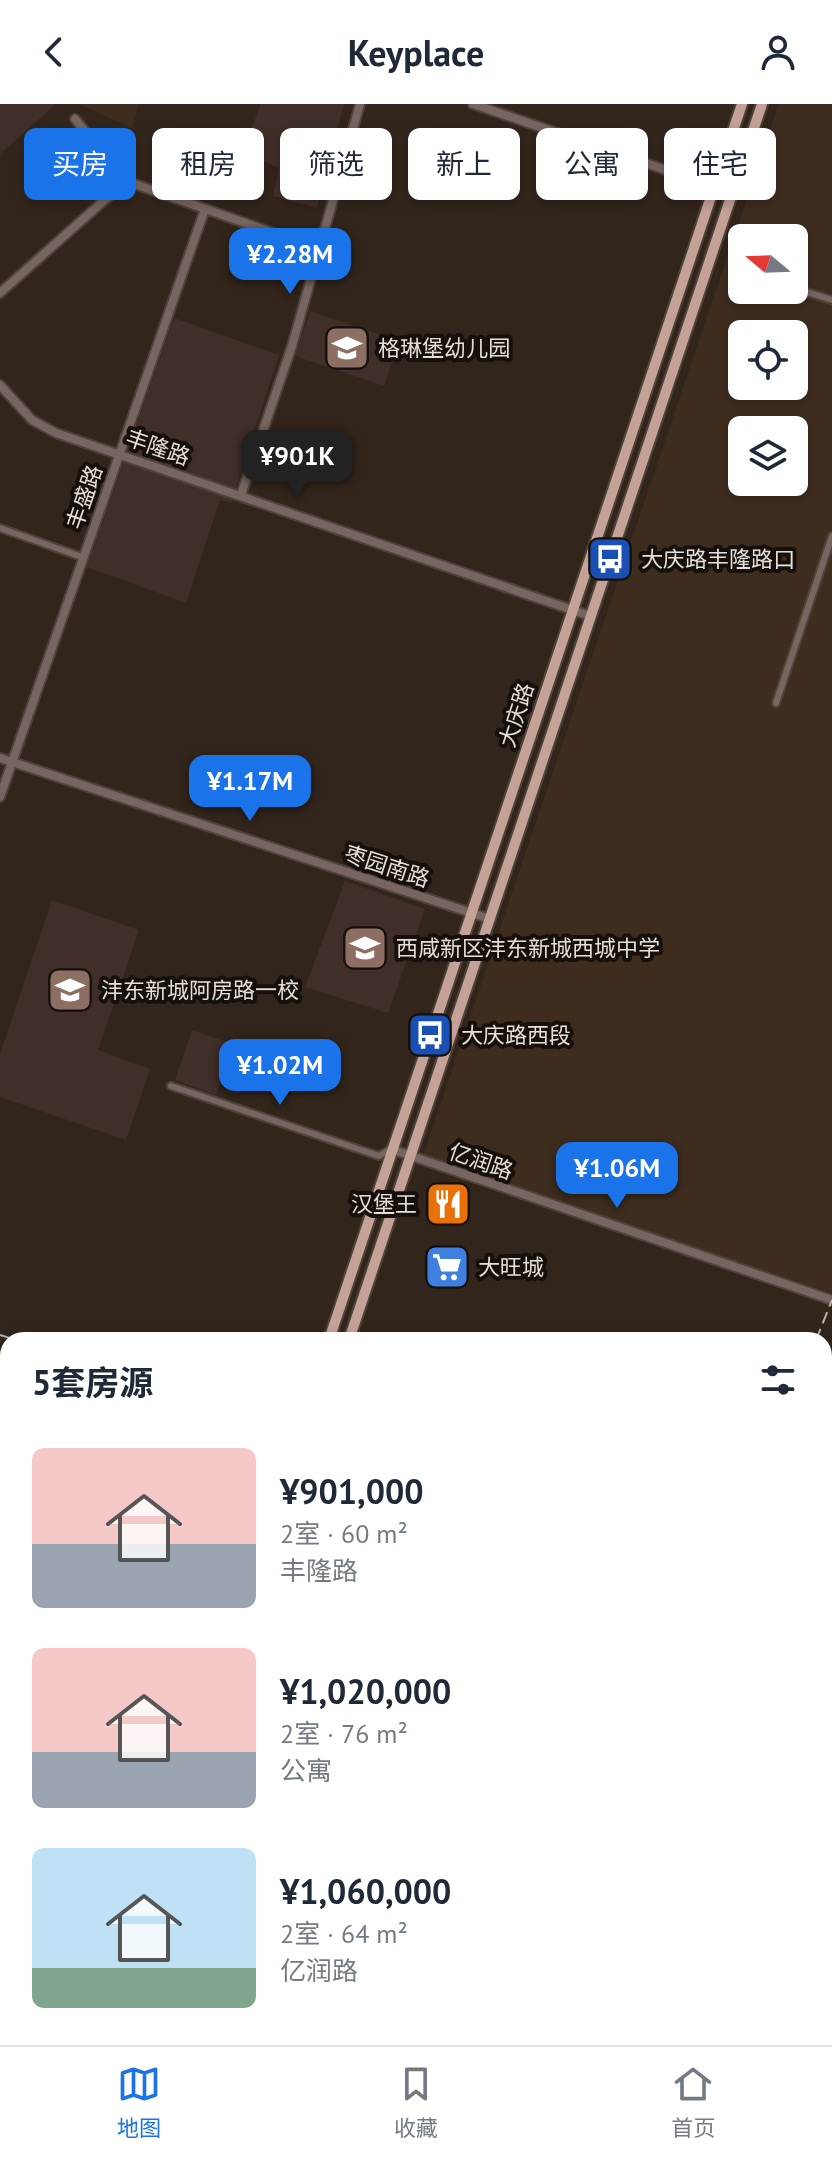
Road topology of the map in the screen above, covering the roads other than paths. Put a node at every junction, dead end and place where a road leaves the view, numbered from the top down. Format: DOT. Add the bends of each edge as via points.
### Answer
graph roads {
  1 [pos="360,104"];
  2 [pos="473,104"];
  3 [pos="742,104"];
  4 [pos="762,104"];
  5 [pos="75,119"];
  6 [pos="82,128"];
  7 [pos="734,128"];
  8 [pos="754,128"];
  9 [pos="664,170"];
  10 [pos="136,185"];
  11 [pos="105,200"];
  12 [pos="711,200"];
  13 [pos="731,200"];
  14 [pos="205,209"];
  15 [pos="319,249"];
  16 [pos="808,292"];
  17 [pos="0,293"];
  18 [pos="832,300"];
  19 [pos="0,385"];
  20 [pos="118,453"];
  21 [pos="241,495"];
  22 [pos="0,528"];
  23 [pos="832,536"];
  24 [pos="82,557"];
  25 [pos="571,610"];
  26 [pos="590,616"];
  27 [pos="776,703"];
  28 [pos="0,758"];
  29 [pos="12,762"];
  30 [pos="0,797"];
  31 [pos="471,913"];
  32 [pos="490,919"];
  33 [pos="171,1086"];
  34 [pos="391,1149"];
  35 [pos="410,1155"];
  36 [pos="832,1300"];
  37 [pos="332,1332"];
  38 [pos="352,1332"];
  1 -- 15 [label="street"];
  2 -- 9 [label="street"];
  3 -- 7 [label="main road, 大庆路"];
  4 -- 8 [label="main road, 大庆路"];
  5 -- 6 [label="street"];
  10 -- 14 [label="street"];
  11 -- 17 [label="street"];
  12 -- 25 [label="main road, 大庆路"];
  13 -- 26 [label="main road, 大庆路"];
  14 -- 15 [label="street"];
  14 -- 20 [label="street, 丰盛路"];
  15 -- 21 [label="street"];
  16 -- 18 [label="street"];
  19 -- 20 [label="street, 丰隆路" via="43,427"];
  20 -- 21 [label="street, 丰隆路"];
  20 -- 24 [label="street, 丰盛路"];
  21 -- 25 [label="street, 丰隆路"];
  22 -- 24 [label="street"];
  23 -- 27 [label="street"];
  24 -- 29 [label="street, 丰盛路"];
  25 -- 26 [label="street, 丰隆路"];
  25 -- 31 [label="main road, 大庆路"];
  26 -- 32 [label="main road, 大庆路"];
  28 -- 29 [label="street, 枣园南路"];
  29 -- 30 [label="street, 丰盛路"];
  29 -- 31 [label="street, 枣园南路"];
  31 -- 32 [label="street, 枣园南路"];
  31 -- 34 [label="main road, 大庆路"];
  32 -- 35 [label="main road, 大庆路"];
  33 -- 34 [label="street" via="379,1156"];
  34 -- 35 [label="street, 亿润路"];
  34 -- 37 [label="main road, 大庆路"];
  35 -- 36 [label="street, 亿润路"];
  35 -- 38 [label="main road, 大庆路"];
}
